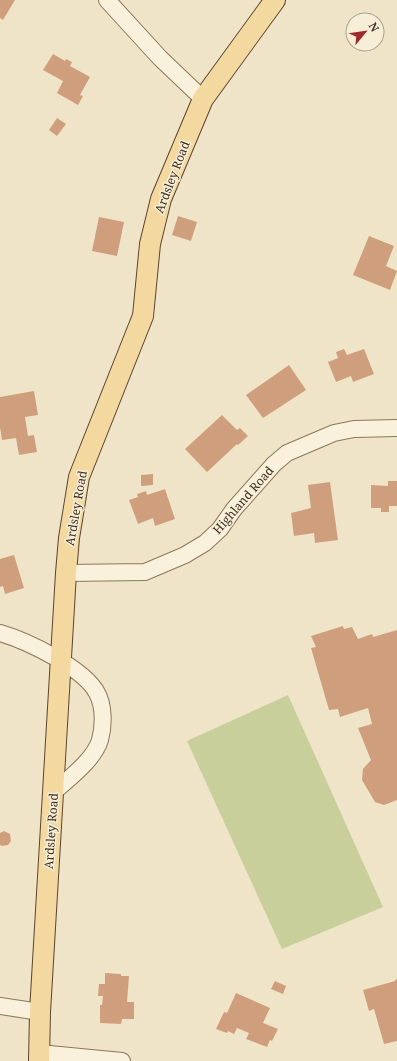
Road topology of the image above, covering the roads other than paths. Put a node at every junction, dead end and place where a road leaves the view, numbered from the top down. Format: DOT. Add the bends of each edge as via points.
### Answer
graph roads {
  1 [pos="107,0"];
  2 [pos="275,0"];
  3 [pos="203,99"];
  4 [pos="397,428"];
  5 [pos="66,573"];
  6 [pos="0,633"];
  7 [pos="60,661"];
  8 [pos="54,792"];
  9 [pos="0,1006"];
  10 [pos="40,1012"];
  11 [pos="39,1057"];
  12 [pos="122,1061"];
  1 -- 3 [label="street" via="160,58"];
  2 -- 3 [label="main road, Ardsley Road"];
  3 -- 5 [label="main road, Ardsley Road" via="161,199 150,244 143,316 79,478"];
  4 -- 5 [label="street, Highland Road" via="347,430 288,453 274,464 234,509 220,529 204,543 178,558 145,572"];
  5 -- 7 [label="main road, Ardsley Road"];
  6 -- 7 [label="street" via="43,650"];
  7 -- 8 [label="main road, Ardsley Road"];
  7 -- 8 [label="street" via="84,677 96,691 102,704 102,720 100,740 93,753"];
  8 -- 10 [label="main road, Ardsley Road"];
  9 -- 10 [label="street"];
  10 -- 11 [label="main road, Ardsley Road"];
  11 -- 12 [label="street"];
}
